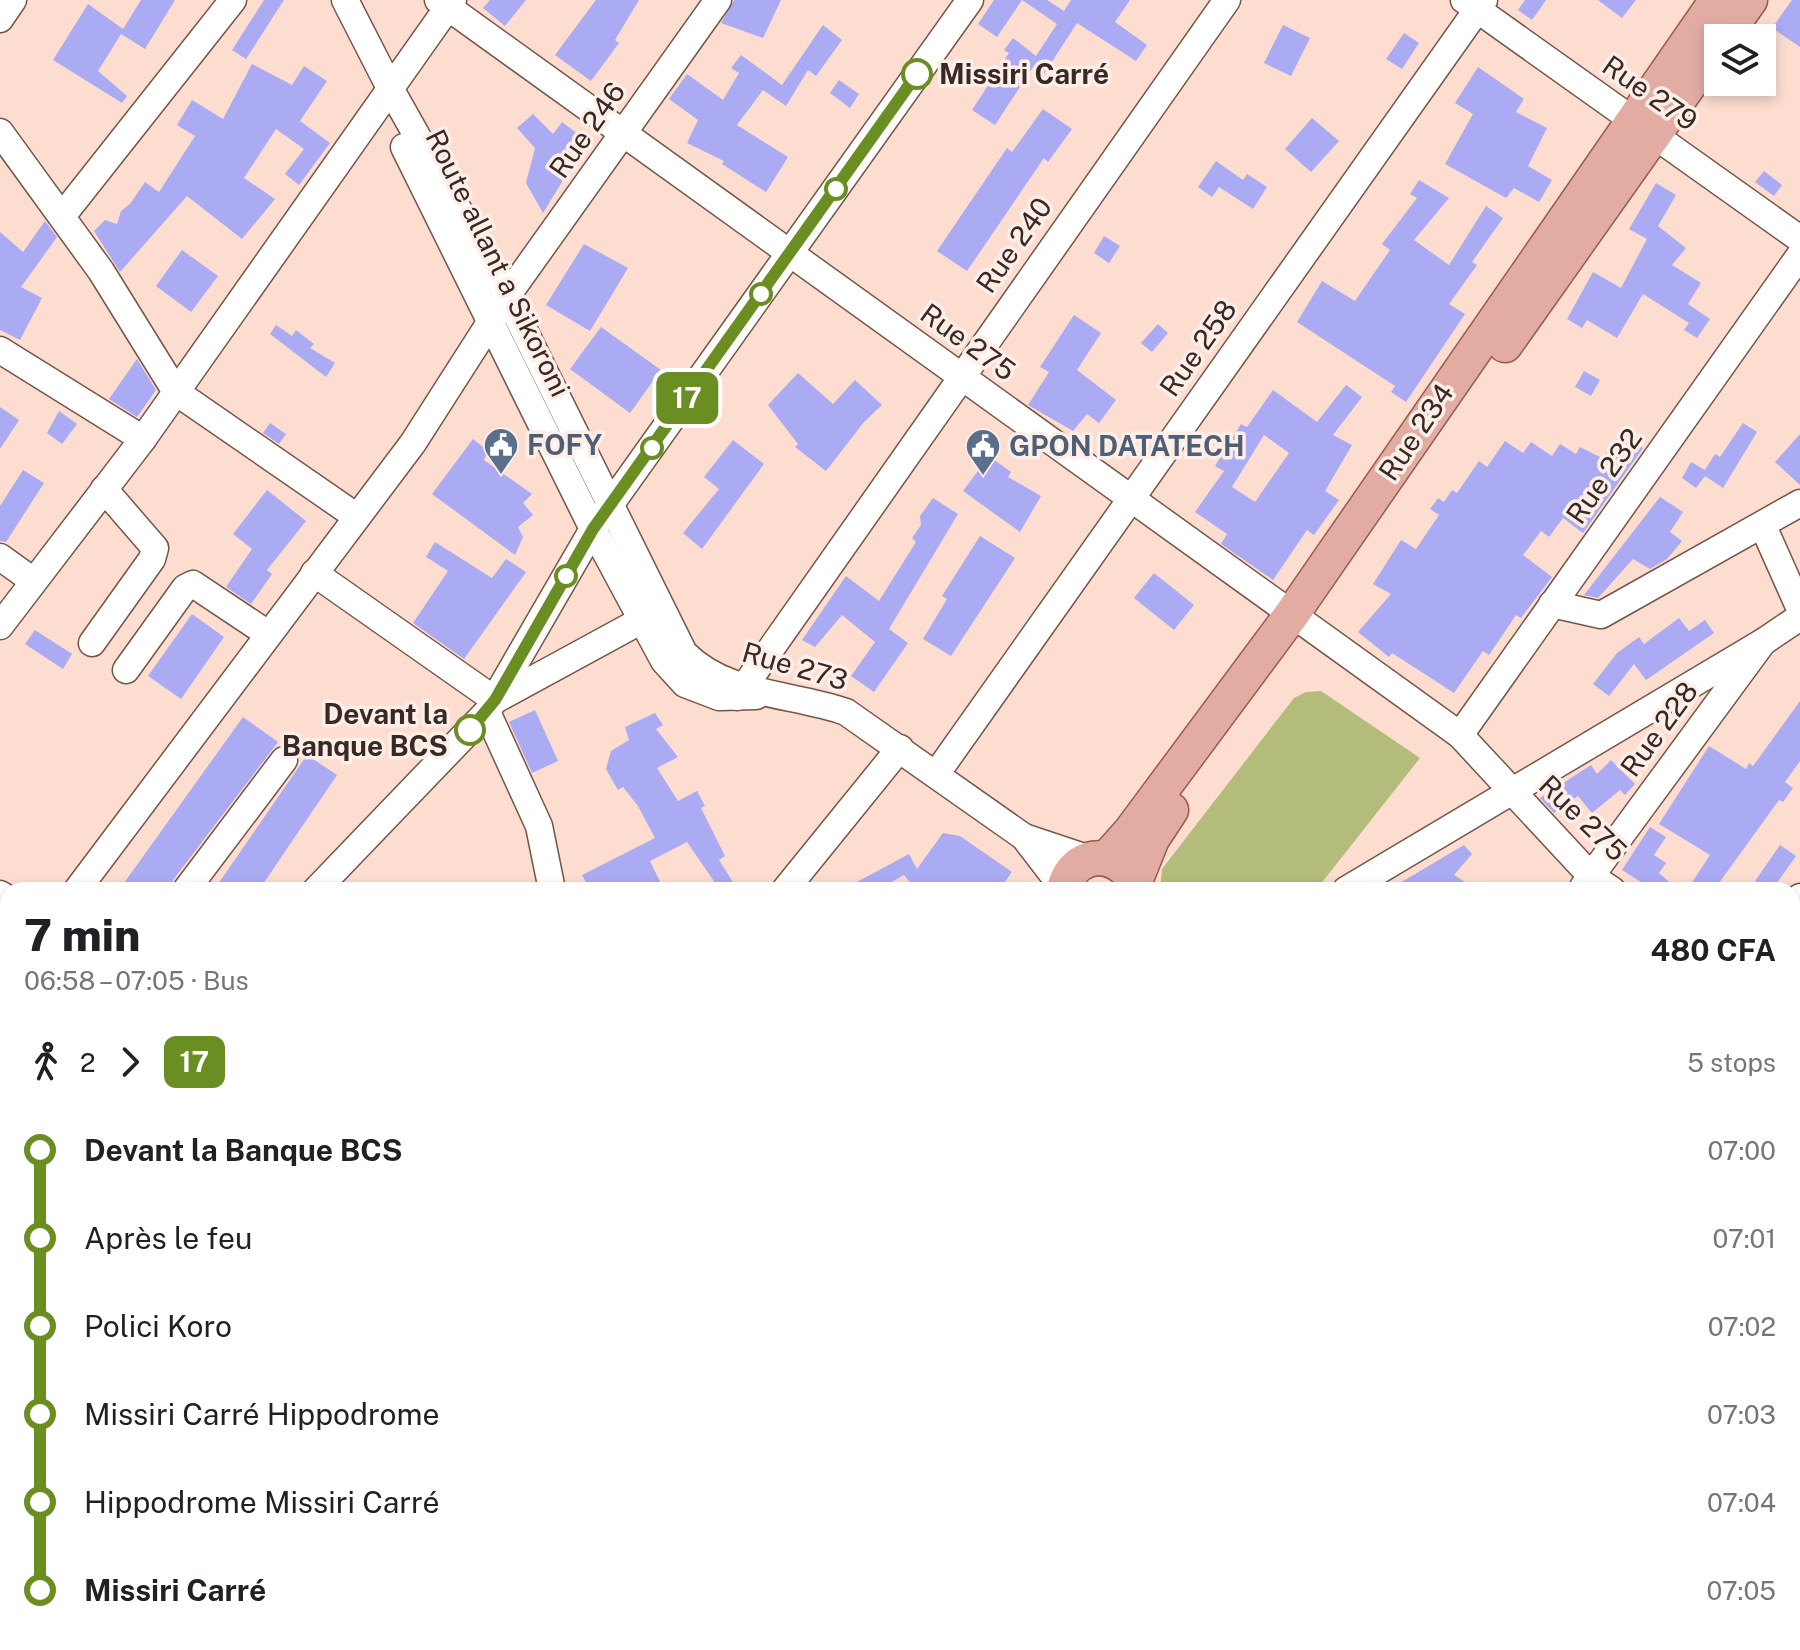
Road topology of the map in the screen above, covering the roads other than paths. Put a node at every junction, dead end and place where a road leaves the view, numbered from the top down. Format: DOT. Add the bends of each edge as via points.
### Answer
graph roads {
  1 [pos="13,0"];
  2 [pos="233,0"];
  3 [pos="328,0"];
  4 [pos="345,0"];
  5 [pos="718,0"];
  6 [pos="970,0"];
  7 [pos="1227,0"];
  8 [pos="1717,0"];
  9 [pos="1750,0"];
  10 [pos="446,2"];
  11 [pos="1475,3"];
  12 [pos="0,19"];
  13 [pos="1733,24"];
  14 [pos="1704,59"];
  15 [pos="385,94"];
  16 [pos="1642,127"];
  17 [pos="0,132"];
  18 [pos="624,133"];
  19 [pos="63,215"];
  20 [pos="1800,239"];
  21 [pos="790,253"];
  22 [pos="1800,255"];
  23 [pos="507,296"];
  24 [pos="493,323"];
  25 [pos="0,350"];
  26 [pos="961,376"];
  27 [pos="176,392"];
  28 [pos="143,439"];
  29 [pos="104,489"];
  30 [pos="1131,498"];
  31 [pos="1800,503"];
  32 [pos="610,506"];
  33 [pos="357,517"];
  34 [pos="1763,526"];
  35 [pos="593,529"];
  36 [pos="0,557"];
  37 [pos="314,573"];
  38 [pos="32,580"];
  39 [pos="1552,604"];
  40 [pos="1800,609"];
  41 [pos="1800,617"];
  42 [pos="1299,619"];
  43 [pos="642,620"];
  44 [pos="0,626"];
  45 [pos="268,634"];
  46 [pos="1763,642"];
  47 [pos="92,643"];
  48 [pos="126,670"];
  49 [pos="740,691"];
  50 [pos="772,696"];
  51 [pos="491,706"];
  52 [pos="1460,735"];
  53 [pos="900,748"];
  54 [pos="284,760"];
  55 [pos="937,773"];
  56 [pos="1510,791"];
  57 [pos="1024,837"];
  58 [pos="1098,858"];
  59 [pos="83,882"];
  60 [pos="192,882"];
  61 [pos="324,882"];
  62 [pos="550,882"];
  63 [pos="791,882"];
  64 [pos="1058,882"];
  65 [pos="1068,882"];
  66 [pos="1132,882"];
  67 [pos="1136,882"];
  68 [pos="1359,882"];
  69 [pos="1591,882"];
  70 [pos="1596,882"];
  1 -- 12 [label="street"];
  2 -- 19 [label="street"];
  3 -- 15 [label="street, Route allant a Sikoroni"];
  4 -- 15 [label="street"];
  5 -- 18 [label="street, Rue 246"];
  6 -- 21 [label="street"];
  7 -- 26 [label="street, Rue 240"];
  8 -- 16 [label="main road, Rue 234"];
  9 -- 13 [label="main road"];
  10 -- 15 [label="street"];
  10 -- 18 [label="street, Rue 275"];
  11 -- 16 [label="street, Rue 279"];
  11 -- 30 [label="street, Rue 258"];
  14 -- 16 [label="main road, Rue 234"];
  15 -- 23 [label="street, Rue 273"];
  15 -- 24 [label="street, Route allant a Sikoroni"];
  15 -- 27 [label="street"];
  16 -- 20 [label="street, Rue 279"];
  16 -- 42 [label="main road, Rue 234"];
  17 -- 19 [label="street"];
  18 -- 21 [label="street, Rue 275"];
  18 -- 23 [label="street, Rue 246"];
  19 -- 27 [label="street"];
  21 -- 26 [label="street, Rue 275"];
  21 -- 32 [label="street"];
  22 -- 39 [label="street, Rue 232"];
  23 -- 24 [label="street, Rue 246"];
  23 -- 32 [label="street, Rue 273"];
  24 -- 33 [label="street, Rue 246"];
  24 -- 35 [label="street, Route allant a Sikoroni"];
  25 -- 28 [label="street"];
  26 -- 30 [label="street, Rue 275"];
  26 -- 49 [label="street, Rue 240"];
  27 -- 28 [label="street"];
  27 -- 33 [label="street"];
  28 -- 29 [label="street"];
  29 -- 38 [label="street"];
  29 -- 47 [label="street" via="155,548"];
  30 -- 42 [label="street, Rue 275"];
  30 -- 55 [label="street, Rue 258"];
  31 -- 34 [label="street"];
  32 -- 35 [label="street"];
  32 -- 49 [label="street, Rue 273" via="684,653 704,672"];
  33 -- 37 [label="street, Rue 246"];
  34 -- 39 [label="street" via="1601,615"];
  34 -- 40 [label="street"];
  35 -- 43 [label="street, Route allant a Sikoroni"];
  35 -- 51 [label="street"];
  36 -- 38 [label="street"];
  37 -- 45 [label="street, Rue 246"];
  37 -- 51 [label="street"];
  38 -- 44 [label="street"];
  39 -- 52 [label="street, Rue 232"];
  41 -- 46 [label="street, Rue 228"];
  42 -- 52 [label="street, Rue 275"];
  42 -- 58 [label="main road, Rue 234" via="1131,831"];
  42 -- 67 [label="main road, Rue 234" via="1160,827"];
  43 -- 49 [label="street, Route allant a Sikoroni" via="664,661 685,684 719,697"];
  43 -- 51 [label="street"];
  45 -- 48 [label="street" via="193,584"];
  45 -- 59 [label="street, Rue 246"];
  46 -- 56 [label="street"];
  46 -- 70 [label="street, Rue 228"];
  49 -- 50 [label="street, Route allant a Sikoroni"];
  50 -- 53 [label="street, Rue 273" via="846,712"];
  51 -- 61 [label="street"];
  51 -- 62 [label="street" via="539,826"];
  52 -- 56 [label="street, Rue 275"];
  53 -- 55 [label="street, Rue 273"];
  53 -- 63 [label="street"];
  54 -- 60 [label="street"];
  55 -- 57 [label="street, Rue 273"];
  56 -- 68 [label="street"];
  56 -- 69 [label="street, Rue 275"];
  57 -- 58 [label="street, Rue 273"];
  57 -- 64 [label="street, Rue 273"];
  58 -- 65 [label="main road, Rue 234" via="1075,867"];
  58 -- 66 [label="main road" via="1124,867"];
}
